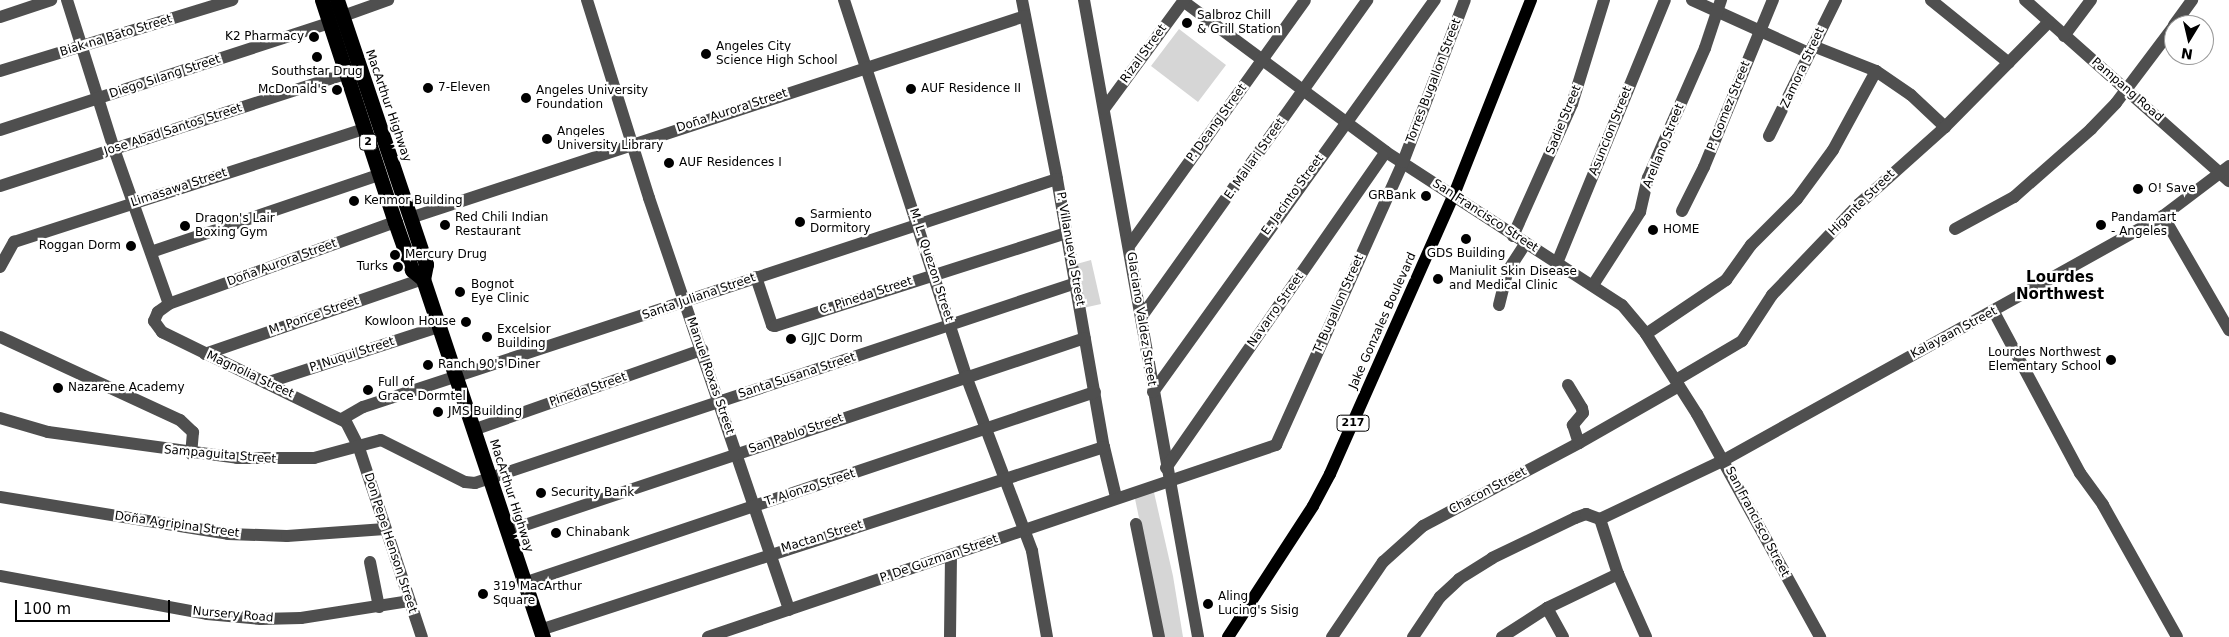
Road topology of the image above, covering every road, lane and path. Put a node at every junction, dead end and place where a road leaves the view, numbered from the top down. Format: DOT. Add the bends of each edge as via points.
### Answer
graph roads {
  1 [pos="51,0"];
  2 [pos="67,0"];
  3 [pos="232,0"];
  4 [pos="322,0"];
  5 [pos="338,0"];
  6 [pos="388,0"];
  7 [pos="587,0"];
  8 [pos="844,0"];
  9 [pos="1022,0"];
  10 [pos="1084,0"];
  11 [pos="1183,0"];
  12 [pos="1304,0"];
  13 [pos="1367,0"];
  14 [pos="1435,0"];
  15 [pos="1465,0"];
  16 [pos="1532,0"];
  17 [pos="1604,0"];
  18 [pos="1665,0"];
  19 [pos="1692,0"];
  20 [pos="1773,0"];
  21 [pos="1836,0"];
  22 [pos="1931,0"];
  23 [pos="2025,0"];
  24 [pos="2090,0"];
  25 [pos="2192,0"];
  26 [pos="1719,5"];
  27 [pos="2181,15"];
  28 [pos="1025,16"];
  29 [pos="0,17"];
  30 [pos="336,19"];
  31 [pos="2049,22"];
  32 [pos="1761,30"];
  33 [pos="2064,36"];
  34 [pos="2164,39"];
  35 [pos="84,46"];
  36 [pos="1811,50"];
  37 [pos="1262,61"];
  38 [pos="2009,63"];
  39 [pos="867,67"];
  40 [pos="0,72"];
  41 [pos="1876,72"];
  42 [pos="347,74"];
  43 [pos="2127,90"];
  44 [pos="1303,92"];
  45 [pos="100,98"];
  46 [pos="1104,109"];
  47 [pos="1345,122"];
  48 [pos="1944,126"];
  49 [pos="364,129"];
  50 [pos="0,130"];
  51 [pos="1769,136"];
  52 [pos="634,143"];
  53 [pos="114,149"];
  54 [pos="1386,152"];
  55 [pos="1403,162"];
  56 [pos="2227,173"];
  57 [pos="379,175"];
  58 [pos="1057,179"];
  59 [pos="0,186"];
  60 [pos="1453,197"];
  61 [pos="134,203"];
  62 [pos="1682,211"];
  63 [pos="2164,216"];
  64 [pos="410,218"];
  65 [pos="395,222"];
  66 [pos="919,226"];
  67 [pos="1955,229"];
  68 [pos="1066,233"];
  69 [pos="1513,236"];
  70 [pos="1526,244"];
  71 [pos="1128,246"];
  72 [pos="151,252"];
  73 [pos="1,261"];
  74 [pos="1557,263"];
  75 [pos="934,274"];
  76 [pos="756,277"];
  77 [pos="423,279"];
  78 [pos="1076,283"];
  79 [pos="1593,285"];
  80 [pos="684,302"];
  81 [pos="169,304"];
  82 [pos="1499,305"];
  83 [pos="1994,312"];
  84 [pos="1142,316"];
  85 [pos="950,325"];
  86 [pos="438,327"];
  87 [pos="2229,330"];
  88 [pos="1646,334"];
  89 [pos="0,337"];
  90 [pos="1085,338"];
  91 [pos="702,350"];
  92 [pos="205,354"];
  93 [pos="966,376"];
  94 [pos="456,378"];
  95 [pos="266,383"];
  96 [pos="1678,383"];
  97 [pos="1568,385"];
  98 [pos="1095,392"];
  99 [pos="1153,392"];
  100 [pos="718,402"];
  101 [pos="0,418"];
  102 [pos="342,419"];
  103 [pos="986,429"];
  104 [pos="473,430"];
  105 [pos="1579,443"];
  106 [pos="1276,445"];
  107 [pos="1104,447"];
  108 [pos="359,448"];
  109 [pos="191,454"];
  110 [pos="737,454"];
  111 [pos="1724,460"];
  112 [pos="1166,468"];
  113 [pos="490,479"];
  114 [pos="1006,480"];
  115 [pos="1169,481"];
  116 [pos="0,497"];
  117 [pos="1116,497"];
  118 [pos="754,506"];
  119 [pos="1600,519"];
  120 [pos="1136,524"];
  121 [pos="385,529"];
  122 [pos="1024,529"];
  123 [pos="507,531"];
  124 [pos="770,553"];
  125 [pos="951,557"];
  126 [pos="370,562"];
  127 [pos="1618,574"];
  128 [pos="0,576"];
  129 [pos="524,583"];
  130 [pos="409,601"];
  131 [pos="379,607"];
  132 [pos="1547,608"];
  133 [pos="789,610"];
  134 [pos="541,633"];
  135 [pos="422,637"];
  136 [pos="708,637"];
  137 [pos="950,637"];
  138 [pos="1047,637"];
  139 [pos="1159,637"];
  140 [pos="1198,637"];
  141 [pos="1228,637"];
  142 [pos="1332,637"];
  143 [pos="1413,637"];
  144 [pos="1502,637"];
  145 [pos="1563,637"];
  146 [pos="1646,637"];
  147 [pos="1820,637"];
  148 [pos="2177,637"];
  1 -- 29 [label="street"];
  2 -- 35 [label="street"];
  3 -- 35 [label="street, Biak na Bato Street"];
  4 -- 30 [label="highway, MacArthur Highway / 2"];
  5 -- 30 [label="highway, MacArthur Highway / 2"];
  6 -- 30 [label="street, Diego Silang Street"];
  7 -- 52 [label="street, Manuel Roxas Street"];
  8 -- 39 [label="street, M. L. Quezon Street"];
  9 -- 28 [label="street, P. Villanueva Street"];
  10 -- 46 [label="street, Glaciano Valdez Street"];
  11 -- 37 [label="street, San Francisco Street"];
  11 -- 46 [label="street, Rizal Street"];
  12 -- 37 [label="street, P. Deang Street"];
  13 -- 44 [label="street, E. Mallari Street"];
  14 -- 47 [label="street, E. Jacinto Street"];
  15 -- 55 [label="street, Torres Bugallon Street"];
  16 -- 60 [label="main road, Jake Gonzales Boulevard / 217"];
  17 -- 69 [label="street, Sadie Street" via="1572,104"];
  18 -- 74 [label="street, Asuncion Street"];
  19 -- 26 [label="street"];
  20 -- 32 [label="street, P. Gomez Street"];
  21 -- 36 [label="street, Zamora Street"];
  22 -- 38 [label="street"];
  23 -- 31 [label="street, Pampang Road"];
  24 -- 33 [label="street"];
  25 -- 27 [label="street"];
  26 -- 32 [label="street"];
  26 -- 79 [label="street, Arellano Street" via="1705,48 1648,178 1640,212"];
  28 -- 39 [label="street, Doña Aurora Street"];
  28 -- 58 [label="street, P. Villanueva Street"];
  30 -- 42 [label="highway, MacArthur Highway / 2"];
  30 -- 45 [label="street, Diego Silang Street"];
  30 -- 64 [label="highway, MacArthur Highway / 2"];
  31 -- 33 [label="street, Pampang Road"];
  31 -- 38 [label="street, Higante Street"];
  32 -- 36 [label="street"];
  32 -- 62 [label="street, P. Gomez Street" via="1704,167"];
  33 -- 43 [label="street, Pampang Road"];
  34 -- 43 [label="street"];
  35 -- 40 [label="street, Biak na Bato Street"];
  35 -- 45 [label="street"];
  36 -- 41 [label="street"];
  36 -- 51 [label="street, Zamora Street"];
  37 -- 44 [label="street, San Francisco Street"];
  37 -- 71 [label="street, P. Deang Street"];
  38 -- 48 [label="street, Higante Street"];
  39 -- 52 [label="street, Doña Aurora Street"];
  39 -- 66 [label="street, M. L. Quezon Street"];
  41 -- 48 [label="street" via="1911,95"];
  41 -- 88 [label="street" via="1833,150 1798,199 1751,245 1726,280"];
  42 -- 49 [label="highway, MacArthur Highway / 2"];
  42 -- 53 [label="street, Jose Abad Santos Street"];
  43 -- 56 [label="street, Pampang Road"];
  43 -- 67 [label="street" via="2106,114 2014,197"];
  44 -- 47 [label="street, San Francisco Street"];
  44 -- 84 [label="street, E. Mallari Street"];
  45 -- 50 [label="street, Diego Silang Street"];
  45 -- 53 [label="street"];
  46 -- 71 [label="street, Glaciano Valdez Street"];
  47 -- 54 [label="street, San Francisco Street"];
  47 -- 99 [label="street, E. Jacinto Street"];
  48 -- 96 [label="street, Higante Street" via="1859,204 1772,295 1742,341"];
  49 -- 57 [label="highway, MacArthur Highway / 2"];
  49 -- 61 [label="street, Limasawa Street"];
  52 -- 64 [label="street, Doña Aurora Street"];
  52 -- 80 [label="street, Manuel Roxas Street"];
  53 -- 59 [label="street, Jose Abad Santos Street"];
  53 -- 61 [label="street"];
  54 -- 55 [label="street, San Francisco Street"];
  54 -- 112 [label="street, Navarro Street"];
  55 -- 60 [label="street, San Francisco Street"];
  55 -- 106 [label="street, T. Bugallon Street"];
  56 -- 63 [label="street, Kalayaan Street"];
  57 -- 65 [label="highway, MacArthur Highway / 2"];
  57 -- 72 [label="street"];
  58 -- 66 [label="street, Santa Juliana Street"];
  58 -- 68 [label="street, P. Villanueva Street"];
  60 -- 69 [label="street, San Francisco Street"];
  60 -- 141 [label="main road, Jake Gonzales Boulevard / 217" via="1330,474 1313,506"];
  61 -- 72 [label="street"];
  61 -- 73 [label="street, Limasawa Street" via="14,242"];
  63 -- 83 [label="street, Kalayaan Street"];
  63 -- 87 [label="street"];
  64 -- 77 [label="highway, MacArthur Highway / 2" via="426,264"];
  65 -- 77 [label="highway, MacArthur Highway / 2" via="412,270"];
  65 -- 81 [label="street, Doña Aurora Street"];
  66 -- 75 [label="street, M. L. Quezon Street"];
  66 -- 76 [label="street, Santa Juliana Street"];
  68 -- 75 [label="street, C. Pineda Street"];
  68 -- 78 [label="street, P. Villanueva Street"];
  69 -- 70 [label="street, San Francisco Street"];
  70 -- 74 [label="street, San Francisco Street"];
  70 -- 82 [label="street" via="1507,272"];
  71 -- 84 [label="street, Glaciano Valdez Street"];
  72 -- 81 [label="street"];
  74 -- 79 [label="street, San Francisco Street"];
  75 -- 76 [label="street, C. Pineda Street" via="775,326"];
  75 -- 85 [label="street, M. L. Quezon Street"];
  76 -- 80 [label="street, Santa Juliana Street"];
  77 -- 86 [label="highway, MacArthur Highway / 2"];
  77 -- 92 [label="street, M. Ponce Street"];
  78 -- 85 [label="street, Santa Susana Street"];
  78 -- 90 [label="street, P. Villanueva Street"];
  79 -- 88 [label="street, San Francisco Street" via="1622,305"];
  80 -- 91 [label="street, Manuel Roxas Street"];
  80 -- 94 [label="street, Santa Juliana Street"];
  81 -- 92 [label="street, Magnolia Street" via="155,316 156,327"];
  83 -- 111 [label="street, Kalayaan Street"];
  83 -- 148 [label="street" via="2080,473 2103,505"];
  84 -- 99 [label="street, Glaciano Valdez Street"];
  85 -- 93 [label="street, M. L. Quezon Street"];
  85 -- 100 [label="street, Santa Susana Street"];
  86 -- 94 [label="highway, MacArthur Highway / 2"];
  86 -- 95 [label="street, P. Nuqui Street"];
  88 -- 96 [label="street, San Francisco Street"];
  89 -- 109 [label="street" via="180,420 193,432"];
  90 -- 93 [label="street, San Pablo Street"];
  90 -- 98 [label="street, P. Villanueva Street"];
  91 -- 100 [label="street, Manuel Roxas Street"];
  91 -- 104 [label="street, Pineda Street"];
  92 -- 95 [label="street, Magnolia Street"];
  93 -- 103 [label="street, M. L. Quezon Street"];
  93 -- 110 [label="street, San Pablo Street"];
  94 -- 102 [label="street, Santa Juliana Street" via="363,406"];
  94 -- 104 [label="highway, MacArthur Highway / 2"];
  95 -- 102 [label="street, Magnolia Street"];
  96 -- 105 [label="street, Chacon Street"];
  96 -- 111 [label="street, San Francisco Street"];
  97 -- 105 [label="street" via="1583,413 1573,425"];
  98 -- 103 [label="street, T. Alonzo Street"];
  98 -- 107 [label="street, P. Villanueva Street"];
  99 -- 112 [label="street, Glaciano Valdez Street"];
  100 -- 110 [label="street, Manuel Roxas Street"];
  100 -- 113 [label="street, Santa Susana Street"];
  101 -- 109 [label="street, Sampaguita Street" via="29,429"];
  102 -- 108 [label="street"];
  103 -- 114 [label="street, M. L. Quezon Street"];
  103 -- 118 [label="street, T. Alonzo Street"];
  104 -- 113 [label="highway, MacArthur Highway / 2"];
  105 -- 142 [label="street, Chacon Street" via="1423,526 1401,543 1383,562"];
  106 -- 115 [label="street, P. De Guzman Street"];
  107 -- 114 [label="street, Mactan Street"];
  107 -- 117 [label="street, P. Villanueva Street"];
  108 -- 109 [label="street, Sampaguita Street" via="295,460"];
  108 -- 113 [label="street, Sampaguita Street" via="381,440 465,482"];
  108 -- 121 [label="street, Don Pepe Henson Street"];
  110 -- 118 [label="street, Manuel Roxas Street"];
  110 -- 123 [label="street, San Pablo Street"];
  111 -- 119 [label="street, Kalayaan Street"];
  111 -- 147 [label="street, San Francisco Street"];
  112 -- 115 [label="street, Glaciano Valdez Street"];
  113 -- 123 [label="highway, MacArthur Highway / 2"];
  114 -- 122 [label="street, M. L. Quezon Street"];
  114 -- 124 [label="street, Mactan Street"];
  115 -- 117 [label="street, P. De Guzman Street"];
  115 -- 140 [label="street, Glaciano Valdez Street"];
  116 -- 121 [label="street, Doña Agripina Street" via="228,534 287,536"];
  117 -- 122 [label="street, P. De Guzman Street"];
  118 -- 124 [label="street, Manuel Roxas Street"];
  118 -- 129 [label="street, T. Alonzo Street"];
  119 -- 127 [label="street"];
  119 -- 143 [label="street" via="1586,514 1492,558 1459,579 1425,615"];
  120 -- 139 [label="street"];
  121 -- 130 [label="street, Don Pepe Henson Street"];
  122 -- 125 [label="street, P. De Guzman Street"];
  122 -- 138 [label="street, M. L. Quezon Street" via="1032,551"];
  123 -- 129 [label="highway, MacArthur Highway / 2"];
  124 -- 133 [label="street, Manuel Roxas Street"];
  124 -- 134 [label="street, Mactan Street"];
  125 -- 133 [label="street, P. De Guzman Street"];
  125 -- 137 [label="street"];
  126 -- 131 [label="street"];
  127 -- 132 [label="street"];
  127 -- 146 [label="street"];
  128 -- 131 [label="street, Nursery Road" via="207,614 261,619 301,618"];
  129 -- 134 [label="highway, MacArthur Highway / 2"];
  130 -- 131 [label="street, Nursery Road"];
  130 -- 135 [label="street, Don Pepe Henson Street"];
  132 -- 144 [label="street"];
  132 -- 145 [label="street"];
  133 -- 136 [label="street, P. De Guzman Street"];
}
